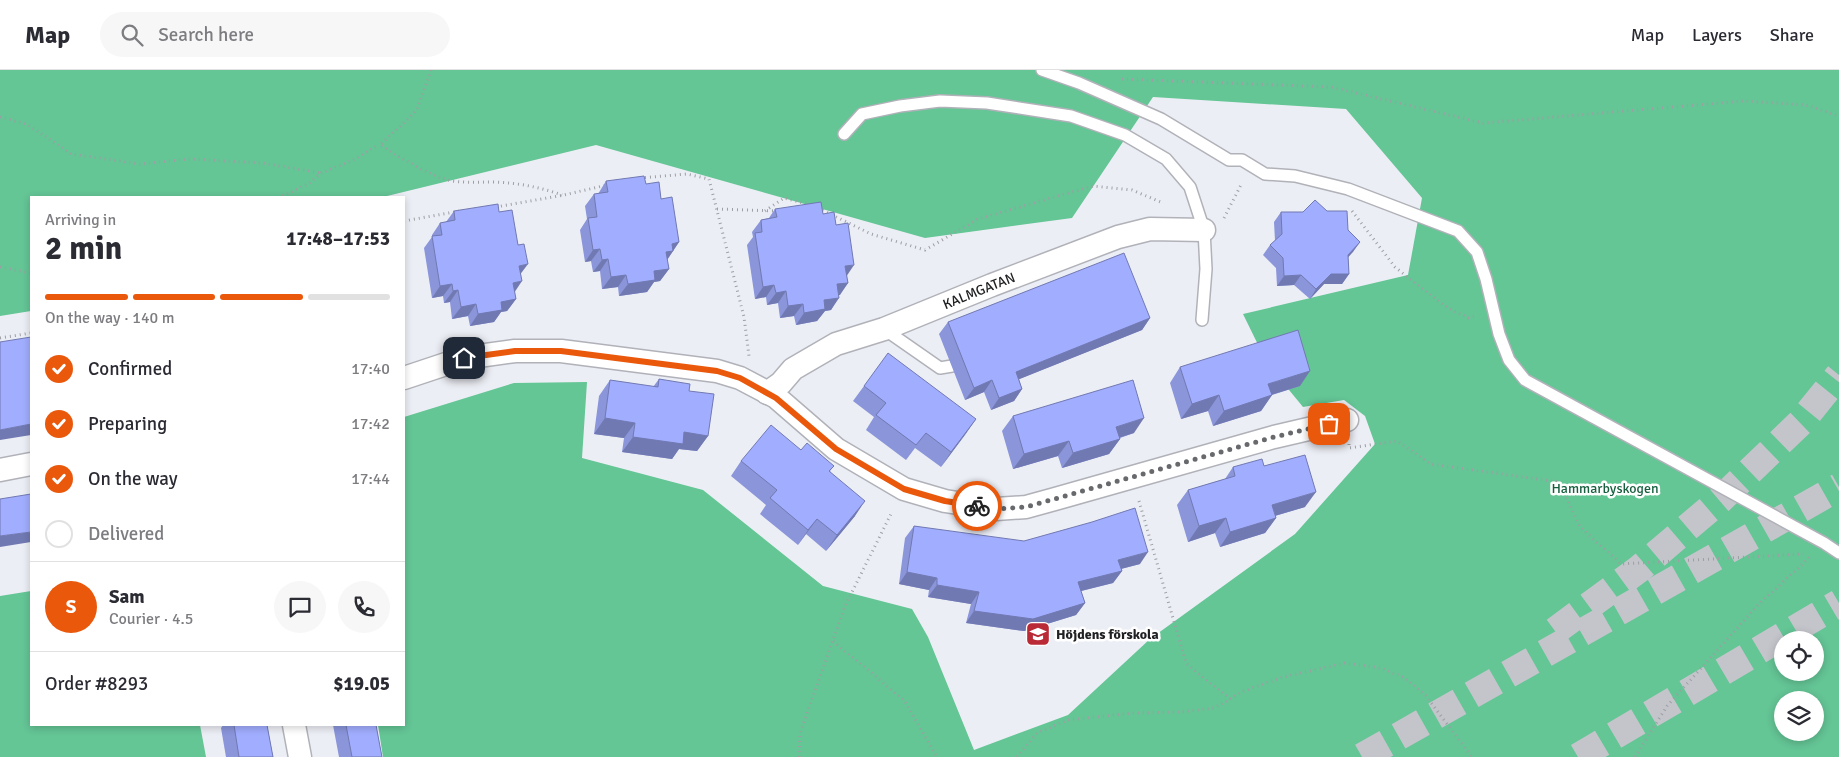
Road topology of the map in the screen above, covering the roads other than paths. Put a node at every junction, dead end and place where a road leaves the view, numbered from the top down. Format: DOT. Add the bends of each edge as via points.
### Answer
graph roads {
  1 [pos="1042,70"];
  2 [pos="844,134"];
  3 [pos="1203,224"];
  4 [pos="1202,320"];
  5 [pos="884,329"];
  6 [pos="952,366"];
  7 [pos="405,378"];
  8 [pos="767,393"];
  9 [pos="1347,420"];
  10 [pos="30,464"];
  11 [pos="0,470"];
  12 [pos="1839,553"];
  13 [pos="294,726"];
  14 [pos="300,757"];
  1 -- 12 [label="lane" via="1161,119 1229,160 1242,160 1266,174 1295,176 1339,187 1458,231 1477,252 1499,334 1509,360 1525,380"];
  2 -- 3 [label="lane" via="862,114 940,100 987,103 1071,116 1125,135 1166,159 1190,187"];
  3 -- 4 [label="lane" via="1206,269"];
  3 -- 5 [label="street, KALMGATAN" via="1150,229 1118,238"];
  5 -- 6 [label="lane" via="940,368"];
  5 -- 8 [label="street, KALMGATAN" via="836,344 793,369"];
  7 -- 8 [label="street" via="464,358 515,351 561,351 717,371 740,378"];
  8 -- 9 [label="street" via="836,449 904,489 945,501 996,509 1026,507 1274,437"];
  10 -- 11 [label="street"];
  13 -- 14 [label="street"];
}
